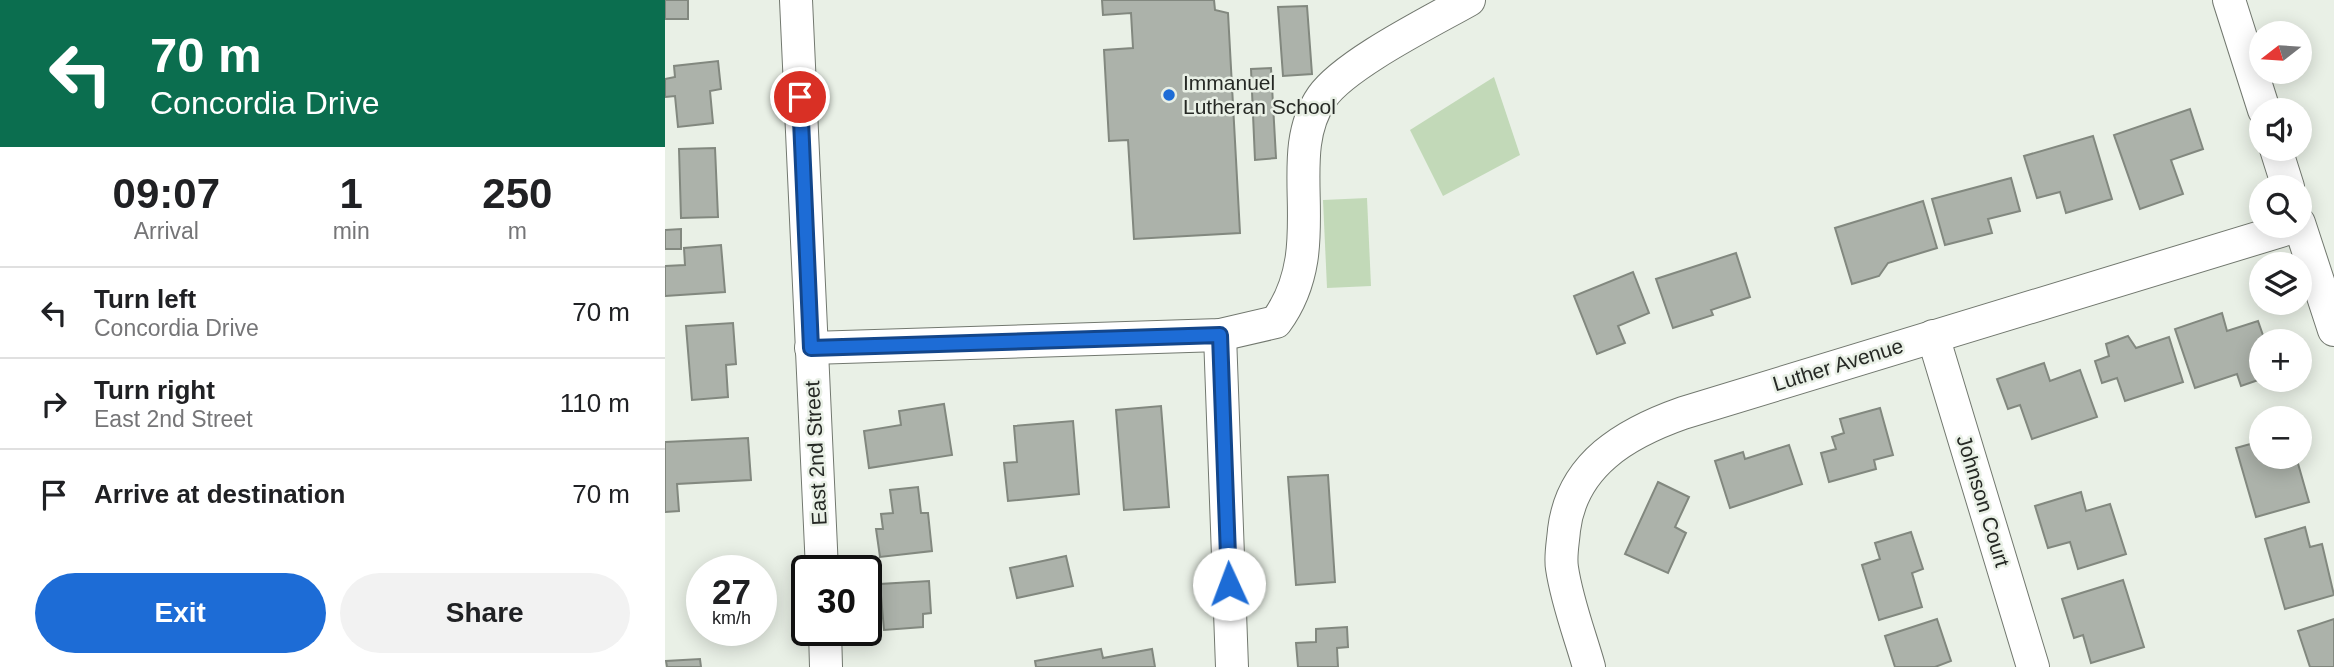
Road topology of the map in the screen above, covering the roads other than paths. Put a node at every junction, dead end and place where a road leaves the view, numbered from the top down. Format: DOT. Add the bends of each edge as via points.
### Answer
graph roads {
  1 [pos="796,0"];
  2 [pos="1469,0"];
  3 [pos="2229,0"];
  4 [pos="2260,98"];
  5 [pos="2256,238"];
  6 [pos="2303,238"];
  7 [pos="2334,330"];
  8 [pos="1220,335"];
  9 [pos="1933,336"];
  10 [pos="811,348"];
  11 [pos="821,555"];
  12 [pos="825,646"];
  13 [pos="826,667"];
  14 [pos="1232,667"];
  15 [pos="1589,667"];
  16 [pos="2033,667"];
  1 -- 10 [label="street, East 2nd Street"];
  2 -- 8 [label="street" via="1384,49 1334,83 1321,98 1306,138 1306,245 1296,290 1276,322"];
  3 -- 4 [label="street"];
  5 -- 9 [label="street, Luther Avenue"];
  6 -- 7 [label="street"];
  8 -- 10 [label="street"];
  8 -- 14 [label="street"];
  9 -- 15 [label="street, Luther Avenue" via="1654,423 1597,461 1572,500 1565,522 1562,565"];
  9 -- 16 [label="street, Johnson Court"];
  10 -- 11 [label="street, East 2nd Street"];
  12 -- 13 [label="street"];
}
